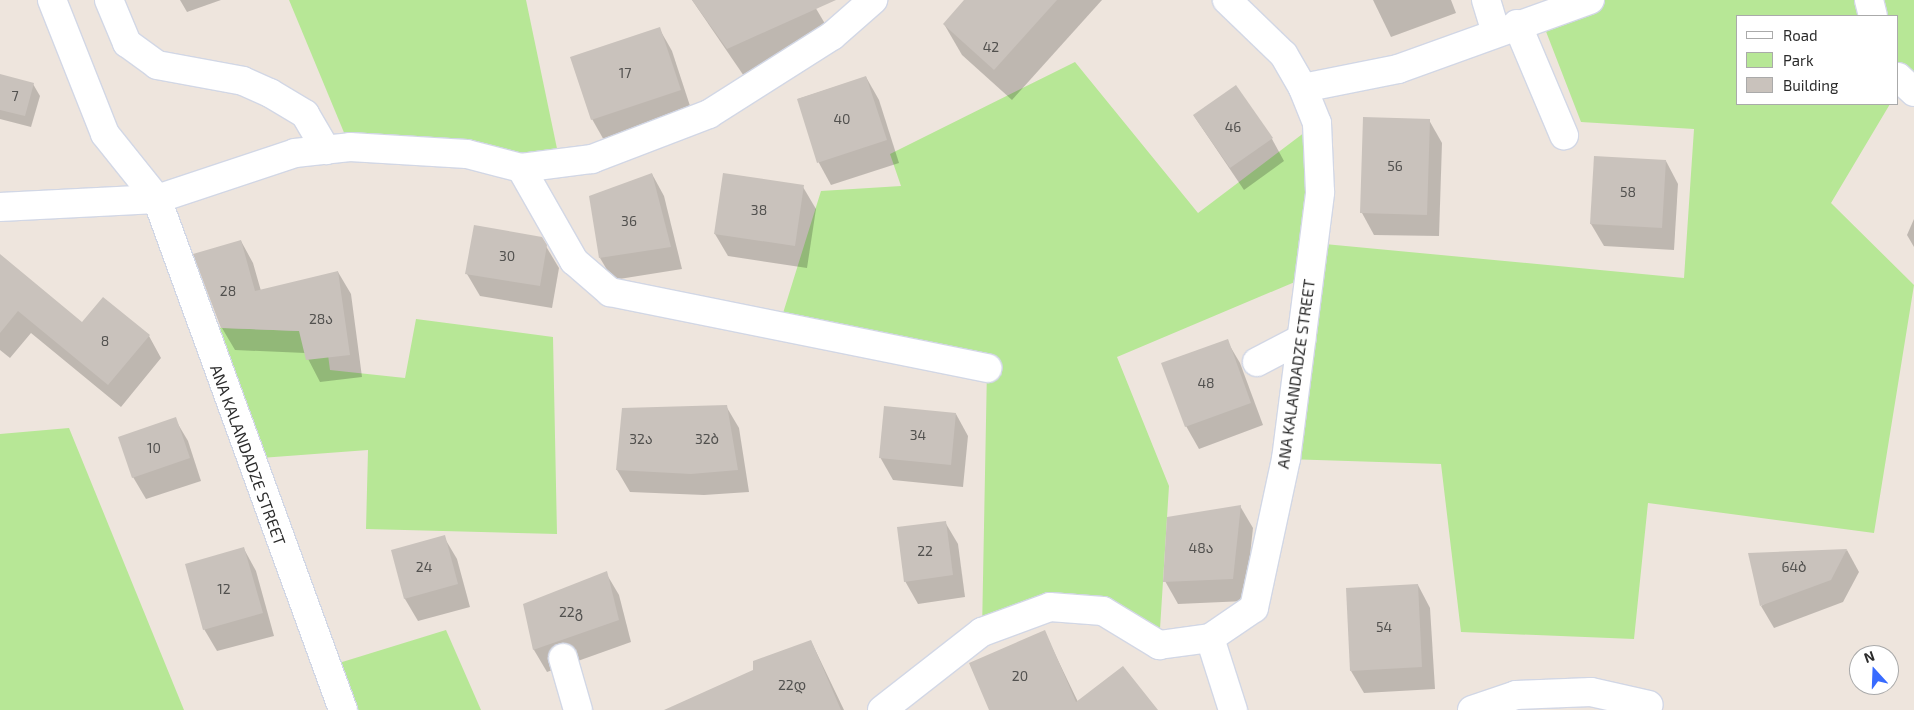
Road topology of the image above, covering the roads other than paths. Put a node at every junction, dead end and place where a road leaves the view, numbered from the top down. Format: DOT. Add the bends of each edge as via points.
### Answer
graph roads {
  1 [pos="52,0"];
  2 [pos="109,0"];
  3 [pos="873,0"];
  4 [pos="1227,0"];
  5 [pos="1486,0"];
  6 [pos="1590,0"];
  7 [pos="1869,0"];
  8 [pos="1873,15"];
  9 [pos="1506,28"];
  10 [pos="1899,78"];
  11 [pos="1303,88"];
  12 [pos="1914,92"];
  13 [pos="1564,135"];
  14 [pos="326,150"];
  15 [pos="521,168"];
  16 [pos="157,199"];
  17 [pos="0,207"];
  18 [pos="1301,339"];
  19 [pos="1257,362"];
  20 [pos="987,368"];
  21 [pos="1210,638"];
  22 [pos="563,658"];
  23 [pos="1649,705"];
  24 [pos="343,710"];
  25 [pos="578,710"];
  26 [pos="882,710"];
  27 [pos="1233,710"];
  28 [pos="1472,710"];
  1 -- 16 [label="street, ANA KALANDADZE STREET" via="106,134"];
  2 -- 14 [label="street" via="127,43 157,66 243,81 270,93 305,114"];
  3 -- 15 [label="street" via="832,36 709,114 592,159"];
  4 -- 11 [label="street, ANA KALANDADZE STREET" via="1283,54"];
  5 -- 9 [label="street"];
  6 -- 9 [label="street"];
  7 -- 8 [label="street"];
  9 -- 11 [label="street" via="1398,69"];
  9 -- 13 [label="street"];
  10 -- 12 [label="street"];
  11 -- 18 [label="street, ANA KALANDADZE STREET" via="1316,123 1320,192"];
  14 -- 15 [label="street" via="350,147 468,154"];
  14 -- 16 [label="street" via="295,153"];
  15 -- 20 [label="street" via="574,261 610,292"];
  16 -- 17 [label="street"];
  16 -- 24 [label="street, ANA KALANDADZE STREET"];
  18 -- 19 [label="street"];
  18 -- 21 [label="street, ANA KALANDADZE STREET" via="1286,459 1254,608"];
  21 -- 26 [label="street, ANA KALANDADZE STREET" via="1159,645 1103,611 1050,607 982,632"];
  21 -- 27 [label="street"];
  22 -- 25 [label="street"];
  23 -- 28 [label="street" via="1591,692 1516,695"];
}
